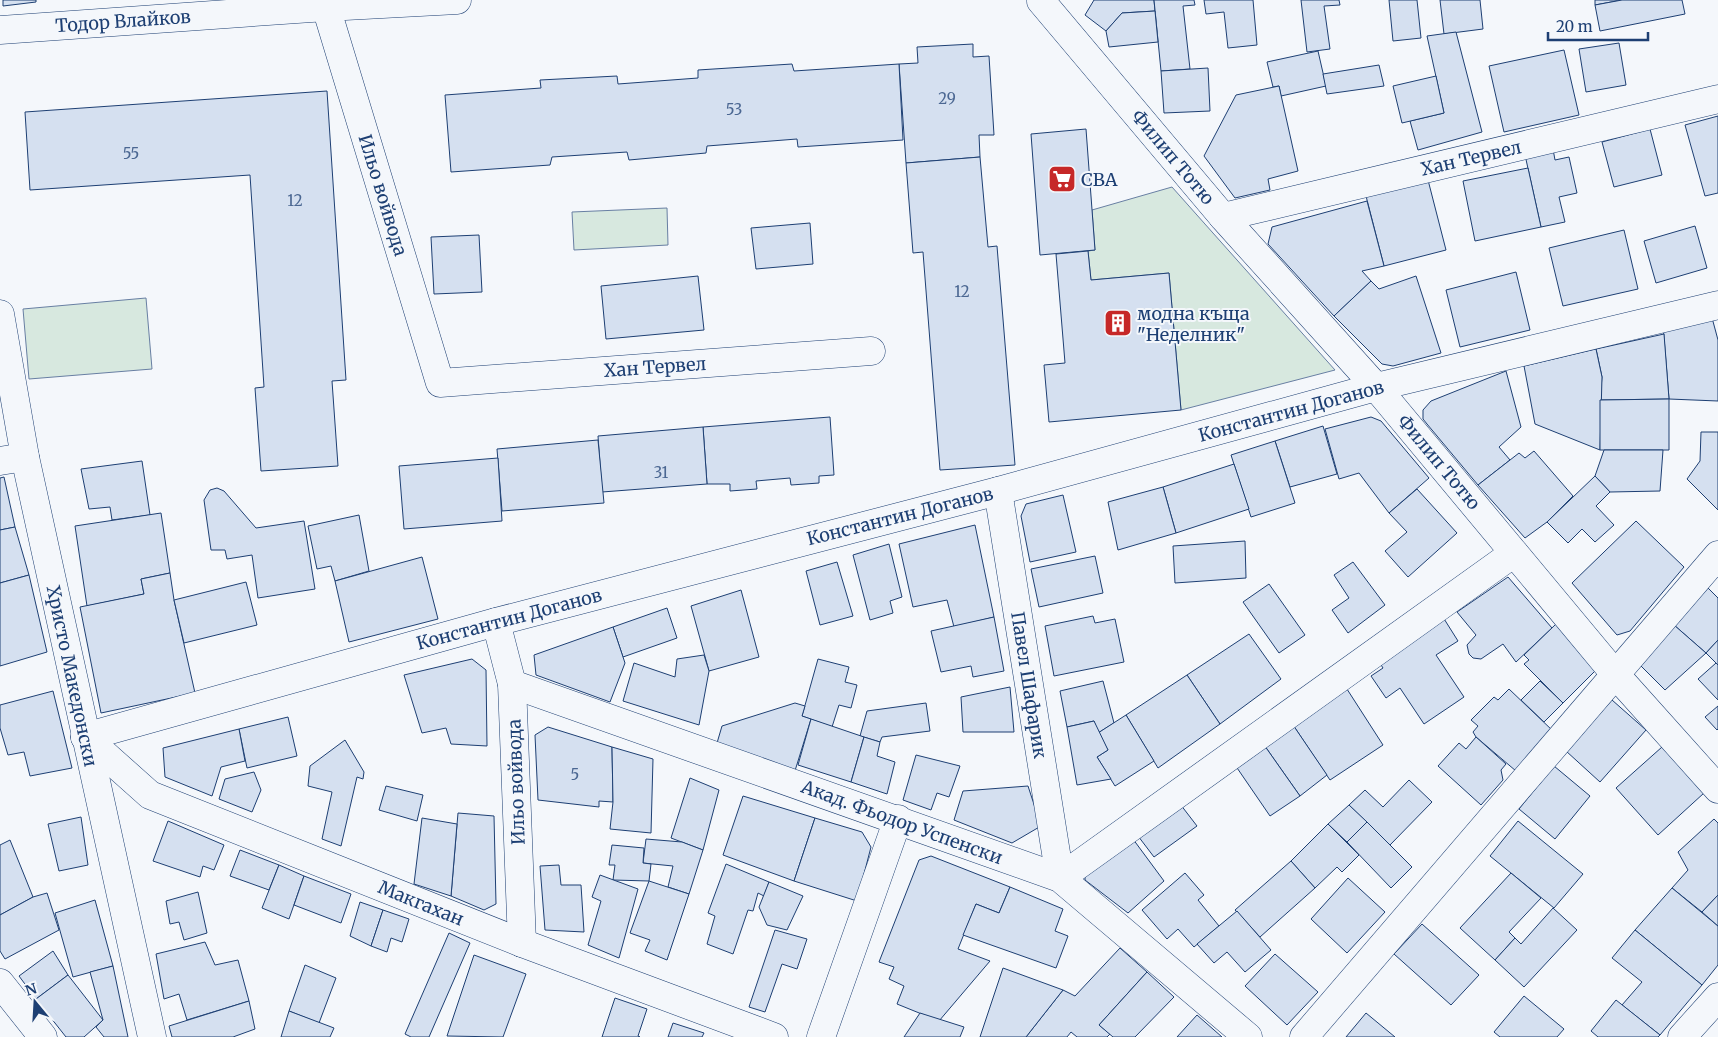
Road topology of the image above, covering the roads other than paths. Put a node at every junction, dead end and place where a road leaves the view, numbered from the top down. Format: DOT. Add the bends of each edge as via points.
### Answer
graph roads {
  1 [pos="456,0"];
  2 [pos="1041,1"];
  3 [pos="326,3"];
  4 [pos="0,30"];
  5 [pos="1718,99"];
  6 [pos="1223,217"];
  7 [pos="1718,305"];
  8 [pos="0,314"];
  9 [pos="871,351"];
  10 [pos="440,383"];
  11 [pos="1376,387"];
  12 [pos="12,459"];
  13 [pos="998,491"];
  14 [pos="1514,553"];
  15 [pos="1718,555"];
  16 [pos="496,622"];
  17 [pos="1616,674"];
  18 [pos="512,684"];
  19 [pos="85,737"];
  20 [pos="1718,789"];
  21 [pos="898,819"];
  22 [pos="1060,878"];
  23 [pos="522,943"];
  24 [pos="0,982"];
  25 [pos="1718,997"];
  26 [pos="43,1037"];
  27 [pos="152,1037"];
  28 [pos="774,1037"];
  29 [pos="821,1037"];
  30 [pos="1248,1037"];
  31 [pos="1304,1037"];
  32 [pos="1682,1037"];
  1 -- 3 [label="street, Тодор Влайков"];
  2 -- 6 [label="street, Филип Тотю"];
  3 -- 4 [label="street, Тодор Влайков"];
  3 -- 10 [label="street, Ильо войвода"];
  5 -- 6 [label="street, Хан Тервел"];
  6 -- 11 [label="street, Филип Тотю"];
  7 -- 11 [label="street, Константин Доганов"];
  8 -- 12 [label="street, Христо Македонски"];
  9 -- 10 [label="street, Хан Тервел"];
  11 -- 13 [label="street, Константин Доганов"];
  11 -- 14 [label="street, Филип Тотю"];
  12 -- 19 [label="street, Христо Македонски"];
  13 -- 16 [label="street, Константин Доганов"];
  13 -- 22 [label="street, Павел Шафарик"];
  14 -- 17 [label="street, Филип Тотю"];
  14 -- 22 [label="street"];
  15 -- 17 [label="street"];
  16 -- 18 [label="street, Ильо войвода"];
  16 -- 19 [label="street, Константин Доганов"];
  17 -- 20 [label="street, Филип Тотю"];
  17 -- 31 [label="street"];
  18 -- 21 [label="street, Акад. Фьодор Успенски"];
  18 -- 23 [label="street, Ильо войвода"];
  19 -- 23 [label="street, Макгахан" via="150,795"];
  19 -- 27 [label="street, Христо Македонски"];
  21 -- 22 [label="street, Акад. Фьодор Успенски"];
  21 -- 29 [label="street"];
  22 -- 30 [label="street, Акад. Фьодор Успенски"];
  23 -- 28 [label="street, Макгахан"];
  24 -- 26 [label="street"];
  25 -- 32 [label="street"];
}
